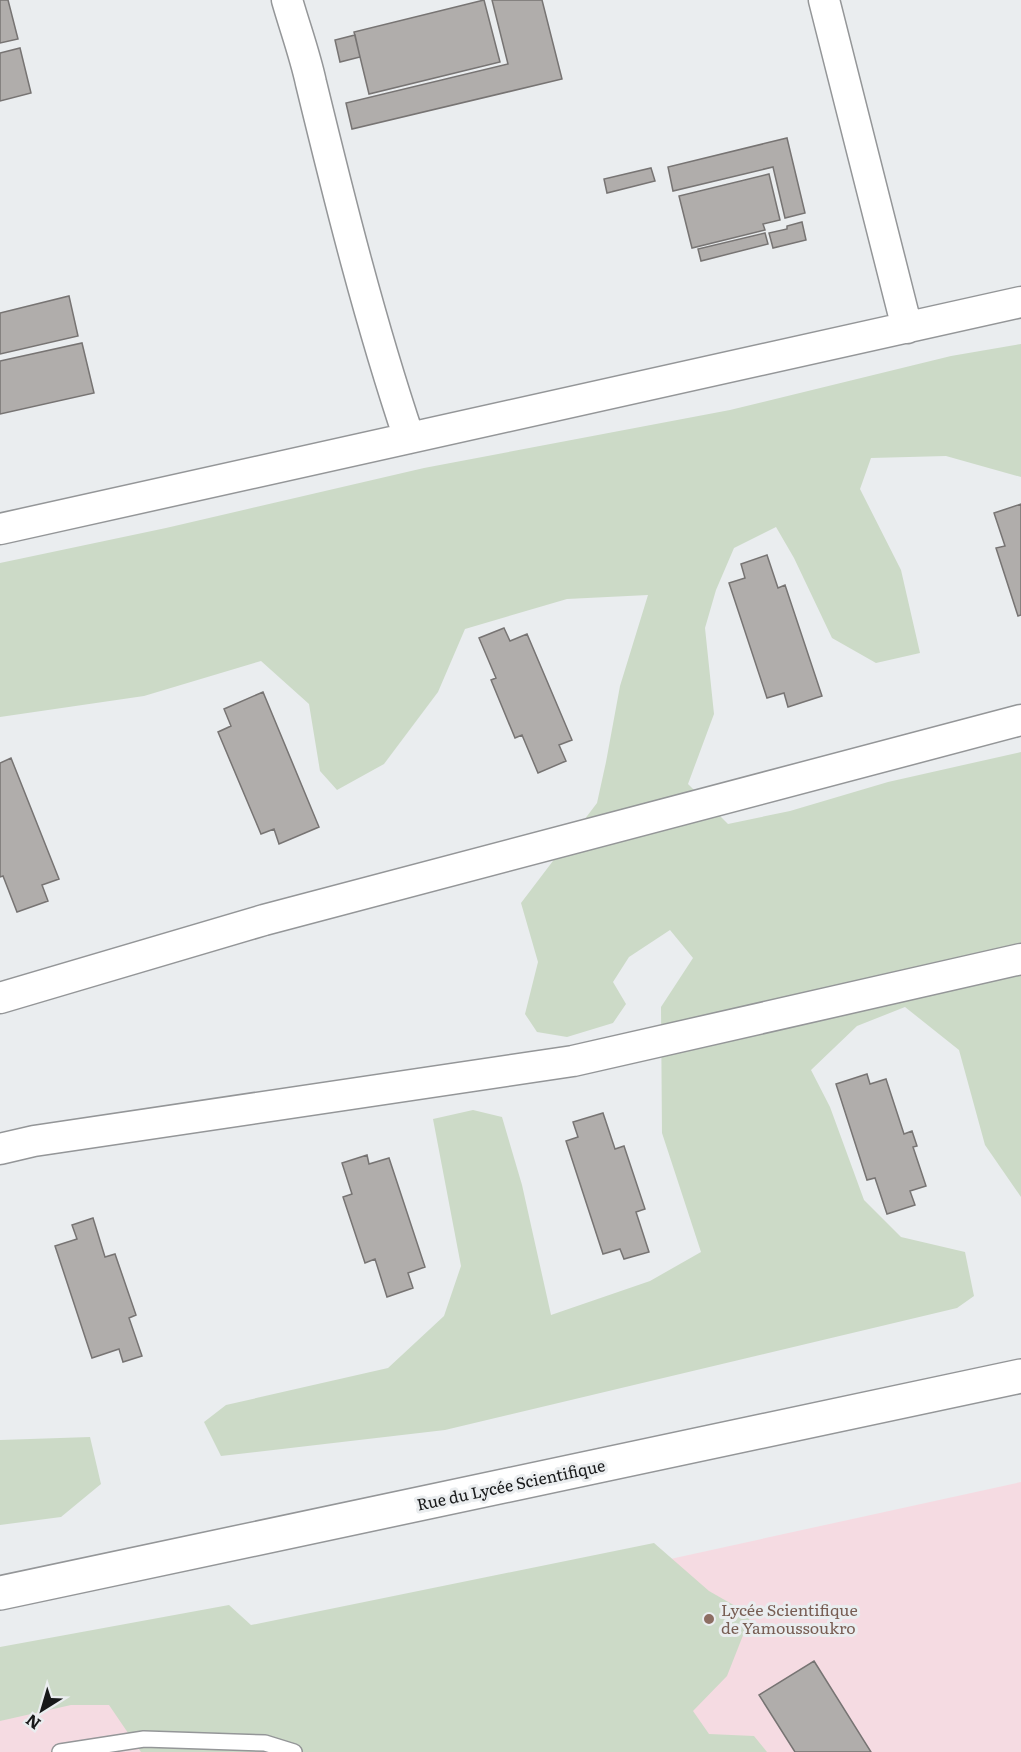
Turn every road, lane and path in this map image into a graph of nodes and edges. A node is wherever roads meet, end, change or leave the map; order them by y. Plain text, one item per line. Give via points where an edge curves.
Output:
1 (287, 0) edge
2 (824, 0) edge
3 (1021, 302) edge
4 (907, 327) junction
5 (409, 438) junction
6 (0, 529) edge
7 (1021, 720) edge
8 (1021, 959) edge
9 (0, 998) edge
10 (0, 1149) edge
11 (1021, 1376) edge
12 (0, 1593) edge
13 (60, 1752) edge
14 (294, 1752) edge

1 - 5 street via 386,369
2 - 4 street
3 - 4 street
4 - 5 street
5 - 6 street
7 - 9 street via 264,920
8 - 10 street via 573,1061
11 - 12 street, Rue du Lycée Scientifique
13 - 14 lane via 144,1739 265,1743

